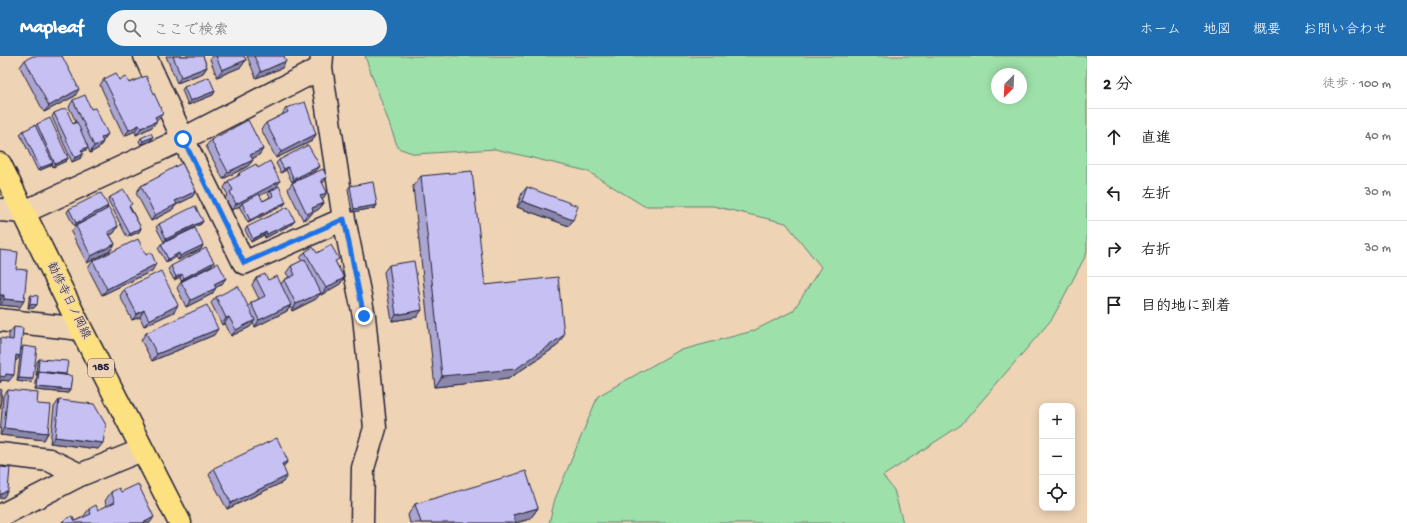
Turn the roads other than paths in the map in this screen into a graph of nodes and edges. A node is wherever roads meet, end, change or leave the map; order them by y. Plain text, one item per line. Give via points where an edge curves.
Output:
1 (145, 56) edge
2 (321, 62) edge
3 (183, 139) junction
4 (0, 164) edge
5 (0, 210) edge
6 (24, 212) junction
7 (344, 219) junction
8 (0, 320) edge
9 (81, 329) junction
10 (142, 450) junction
11 (0, 454) edge
12 (80, 474) junction
13 (0, 516) edge
14 (180, 523) edge
15 (362, 523) edge

1 - 3 street
2 - 3 street
2 - 7 street
3 - 6 street
3 - 7 street via 244,263
4 - 6 main road, 勧修寺日ノ岡線 / 185
5 - 6 street
6 - 9 main road, 勧修寺日ノ岡線 / 185
7 - 15 street via 364,316 375,428 363,468
8 - 9 street
9 - 10 main road, 勧修寺日ノ岡線 / 185
10 - 12 street
10 - 14 main road, 勧修寺日ノ岡線 / 185
11 - 12 street via 49,460
12 - 13 street

